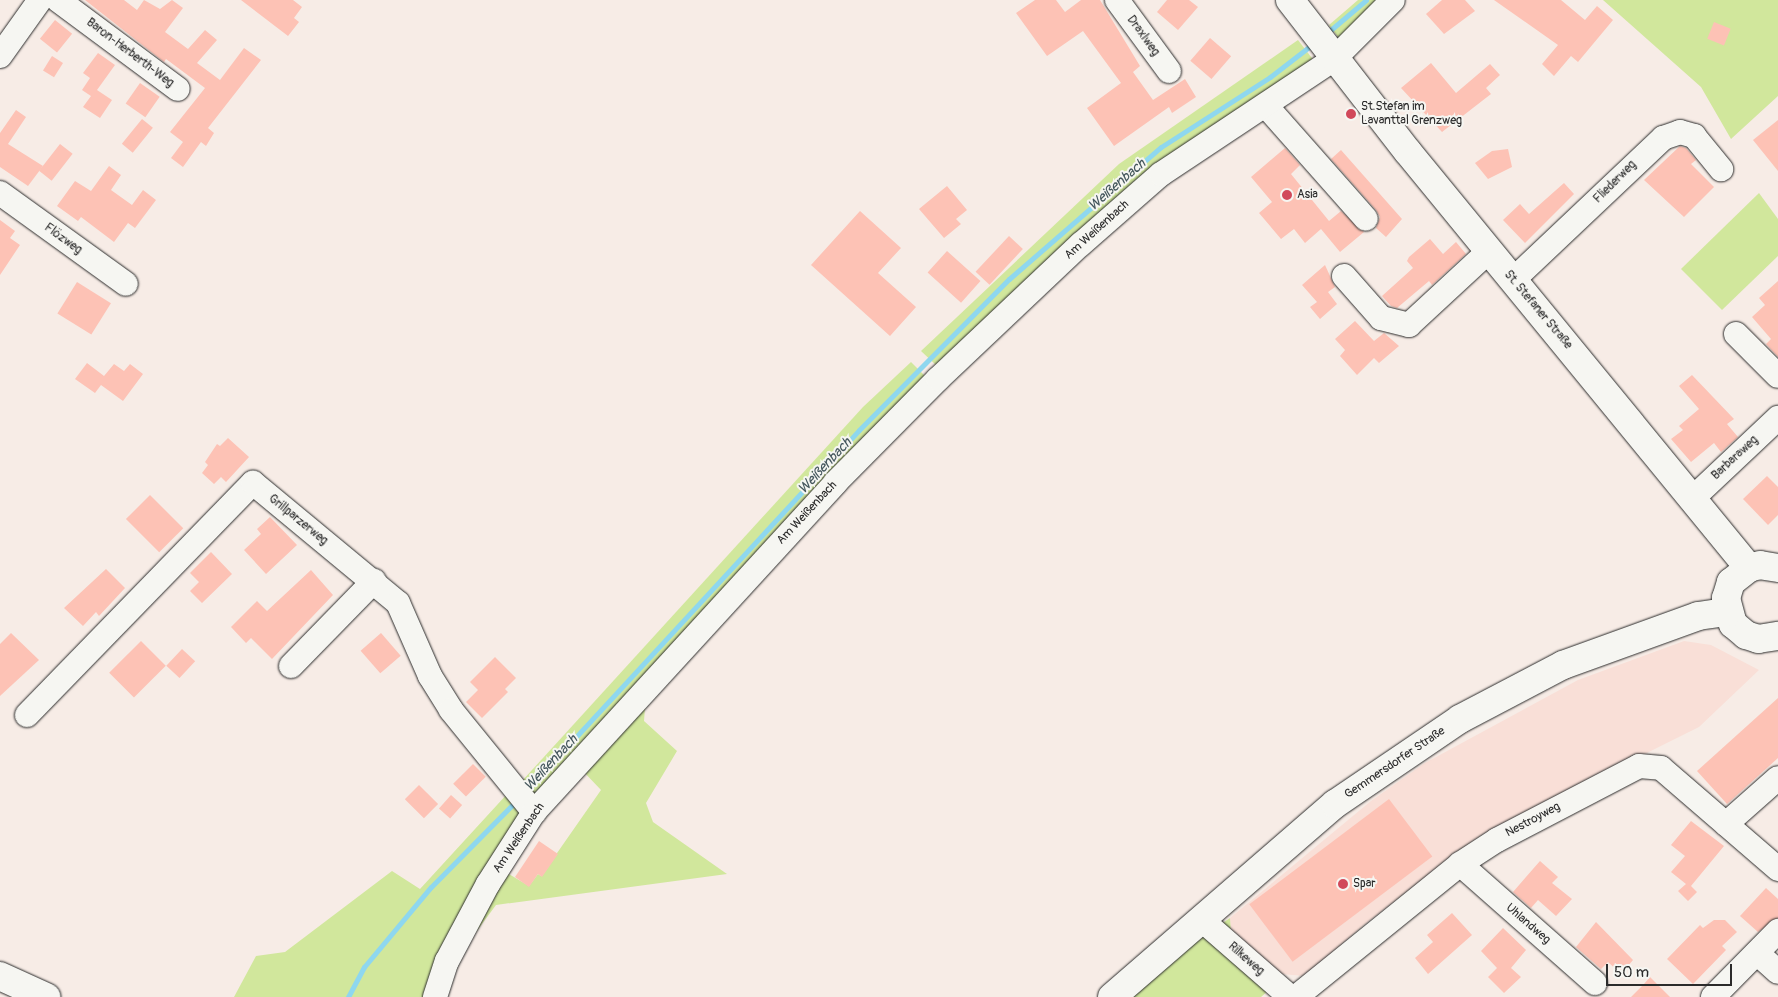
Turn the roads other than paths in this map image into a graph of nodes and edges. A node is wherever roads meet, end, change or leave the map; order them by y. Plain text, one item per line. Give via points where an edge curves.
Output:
1 (40, 0) edge
2 (58, 0) edge
3 (1117, 0) edge
4 (1290, 0) edge
5 (1393, 0) edge
6 (1325, 47) junction
7 (0, 56) edge
8 (1170, 71) dead end
9 (178, 89) dead end
10 (1267, 107) junction
11 (1721, 169) dead end
12 (0, 193) edge
13 (1366, 219) dead end
14 (1489, 251) junction
15 (1344, 276) dead end
16 (1514, 280) junction
17 (126, 284) dead end
18 (1736, 334) dead end
19 (1778, 376) edge
20 (1778, 418) edge
21 (1693, 498) junction
22 (1748, 568) junction
23 (1778, 568) edge
24 (374, 581) junction
25 (1727, 612) junction
26 (1778, 636) edge
27 (291, 666) dead end
28 (28, 715) dead end
29 (1778, 778) edge
30 (533, 810) junction
31 (1726, 824) junction
32 (1460, 864) junction
33 (1778, 869) edge
34 (1203, 921) junction
35 (1778, 931) edge
36 (1756, 953) junction
37 (1778, 972) edge
38 (0, 976) edge
39 (1595, 983) dead end
40 (46, 997) edge
41 (435, 997) edge
42 (1112, 997) edge
43 (1290, 997) edge
44 (1296, 997) edge
45 (1714, 997) edge

1 - 7 street
2 - 9 street, Baron-Herberth-Weg
3 - 8 street, Draxlweg
4 - 6 main road, St. Stefaner Straße
5 - 6 street, Am Weißenbach
6 - 10 street, Am Weißenbach
6 - 14 main road, St. Stefaner Straße
10 - 13 street
10 - 30 street, Am Weißenbach via 1161,174 938,378 835,483
11 - 16 street, Fliederweg via 1694,136 1680,132 1663,138
12 - 17 street, Flözweg
14 - 15 street via 1409,325 1381,318
14 - 16 main road, St. Stefaner Straße
16 - 21 main road, St. Stefaner Straße
18 - 19 street
20 - 21 street, Barbaraweg
21 - 22 main road, St. Stefaner Straße
22 - 23 main road via 1760,565
22 - 25 main road via 1731,582 1726,598
24 - 27 street
24 - 28 street, Grillparzerweg via 253,483
24 - 30 street, Grillparzerweg via 398,603 407,617 430,676 451,710
25 - 26 main road via 1733,624 1746,635 1758,639
25 - 34 main road, Gemmersdorfer Straße via 1698,616 1563,665 1460,720 1335,804
29 - 31 street
30 - 41 street, Am Weißenbach via 447,961
31 - 32 street, Nestroyweg via 1662,768 1638,766 1497,840
31 - 33 street, Nestroyweg
32 - 39 street, Uhlandweg
32 - 44 street, Nestroyweg
34 - 42 main road, Gemmersdorfer Straße
34 - 43 street, Rilkeweg
35 - 36 street
36 - 37 street
36 - 45 street
38 - 40 main road

